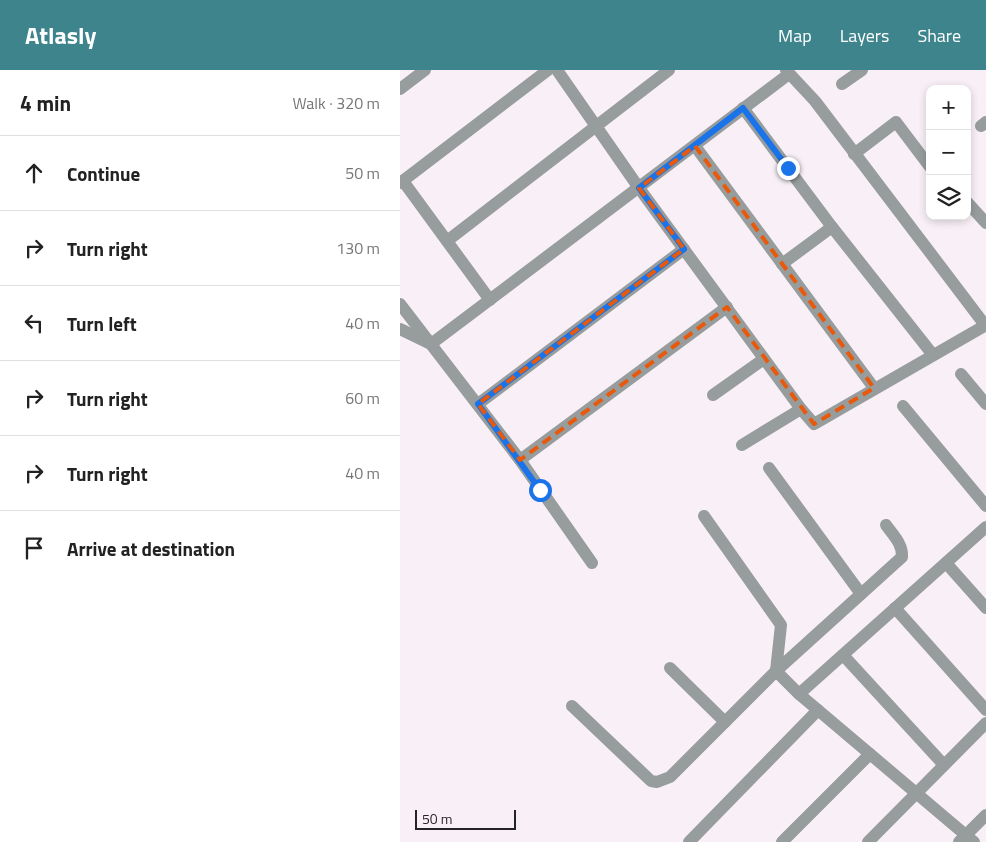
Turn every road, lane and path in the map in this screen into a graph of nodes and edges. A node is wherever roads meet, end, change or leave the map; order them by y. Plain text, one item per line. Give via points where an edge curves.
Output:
1 (425, 70) edge
2 (548, 70) edge
3 (557, 70) edge
4 (669, 70) edge
5 (862, 70) edge
6 (788, 72) edge
7 (842, 84) dead end
8 (400, 89) edge
9 (743, 108) junction
10 (596, 126) junction
11 (695, 146) junction
12 (854, 154) junction
13 (926, 162) edge
14 (401, 182) edge
15 (639, 188) junction
16 (971, 206) edge
17 (986, 223) edge
18 (832, 227) junction
19 (446, 241) junction
20 (684, 249) junction
21 (782, 264) junction
22 (490, 300) junction
23 (400, 304) edge
24 (726, 307) junction
25 (985, 325) edge
26 (400, 329) edge
27 (431, 344) junction
28 (933, 355) junction
29 (764, 359) junction
30 (961, 374) dead end
31 (874, 388) junction
32 (713, 395) dead end
33 (478, 404) junction
34 (986, 404) edge
35 (902, 406) dead end
36 (801, 409) junction
37 (742, 446) dead end
38 (520, 460) junction
39 (769, 468) dead end
40 (986, 506) edge
41 (704, 516) dead end
42 (886, 525) dead end
43 (986, 528) edge
44 (592, 563) dead end
45 (946, 563) junction
46 (860, 594) junction
47 (895, 608) junction
48 (986, 608) edge
49 (843, 655) junction
50 (670, 668) dead end
51 (776, 671) junction
52 (799, 694) junction
53 (572, 706) dead end
54 (818, 710) junction
55 (986, 710) edge
56 (725, 722) junction
57 (986, 723) edge
58 (870, 754) junction
59 (944, 765) junction
60 (916, 792) junction
61 (986, 816) edge
62 (967, 840) edge
63 (689, 842) edge
64 (782, 842) edge
65 (868, 842) edge

1 - 8 street
2 - 14 street
3 - 10 street
4 - 10 street
5 - 7 street
6 - 9 street
6 - 12 street via 815,101
9 - 11 street
9 - 18 street
10 - 15 street
10 - 19 street
11 - 15 street
11 - 21 street
12 - 13 street via 896,122
12 - 25 street
14 - 19 street
15 - 20 street
15 - 22 street
16 - 17 street
18 - 21 street
18 - 28 street
19 - 22 street
20 - 24 street
20 - 33 street
21 - 31 street
22 - 27 street
23 - 27 street
24 - 29 street
24 - 38 street
25 - 28 street
26 - 27 street
27 - 33 street
28 - 31 street
29 - 32 street
29 - 36 street
30 - 34 street
31 - 36 street via 814,424
33 - 38 street
35 - 40 street
36 - 37 street
38 - 44 street
39 - 46 street
41 - 51 street via 781,625
42 - 46 street via 900,543 902,557
43 - 45 street
45 - 47 street
45 - 48 street
46 - 51 street
47 - 49 street
47 - 55 street
49 - 52 street
49 - 59 street
50 - 56 street
51 - 52 street
51 - 56 street
52 - 54 street
53 - 56 street via 651,781 657,782 670,777
54 - 58 street
54 - 63 street
57 - 59 street
58 - 60 street
58 - 64 street
59 - 60 street
60 - 62 street
60 - 65 street
61 - 62 street

